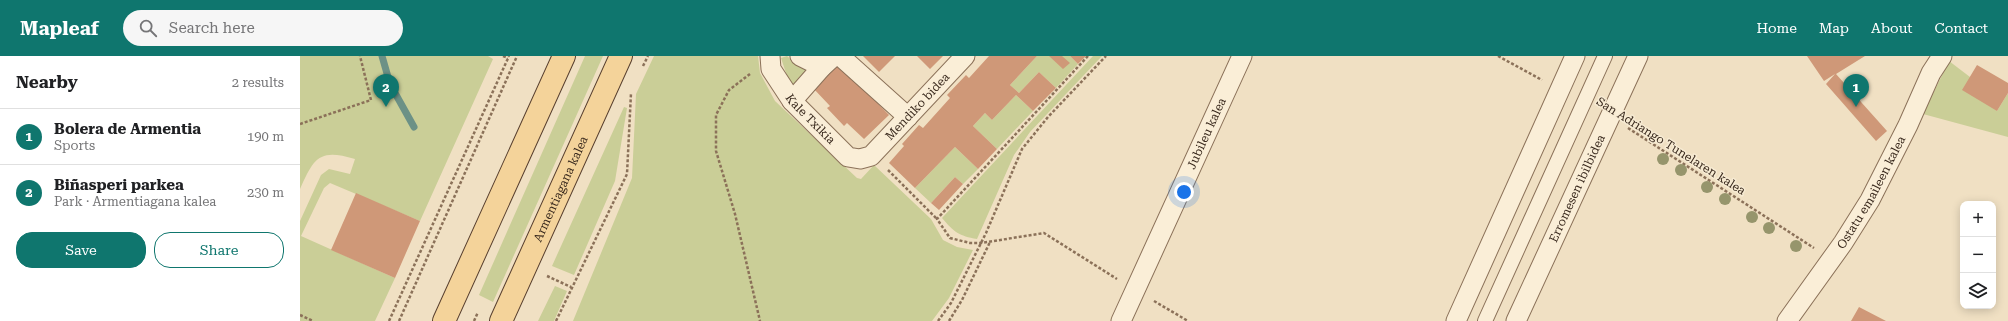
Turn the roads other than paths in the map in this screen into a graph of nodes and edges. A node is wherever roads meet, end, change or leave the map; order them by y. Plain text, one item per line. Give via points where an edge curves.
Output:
1 (564, 56) edge
2 (621, 56) edge
3 (800, 56) edge
4 (840, 56) edge
5 (965, 56) edge
6 (1242, 56) edge
7 (1576, 56) edge
8 (1604, 56) edge
9 (1638, 56) edge
10 (1942, 56) edge
11 (828, 61) edge
12 (771, 62) edge
13 (792, 101) junction
14 (908, 117) junction
15 (871, 156) joint
16 (444, 321) edge
17 (501, 321) edge
18 (1121, 321) edge
19 (1456, 321) edge
20 (1485, 321) edge
21 (1516, 321) edge
22 (1787, 321) edge

1 - 16 main road
2 - 17 main road, Armentiagana kalea
3 - 11 street
4 - 14 street
5 - 14 street, Mendiko bidea
6 - 18 street, Jubileu kalea
7 - 19 street
8 - 20 street
9 - 21 street, Erromesen ibilbidea
10 - 22 street, Ostatu emaileen kalea via 1931,73 1870,200 1844,243
11 - 13 street
12 - 13 street, Kale Txikia
13 - 15 street, Kale Txikia via 848,157 860,159
14 - 15 street, Mendiko bidea

